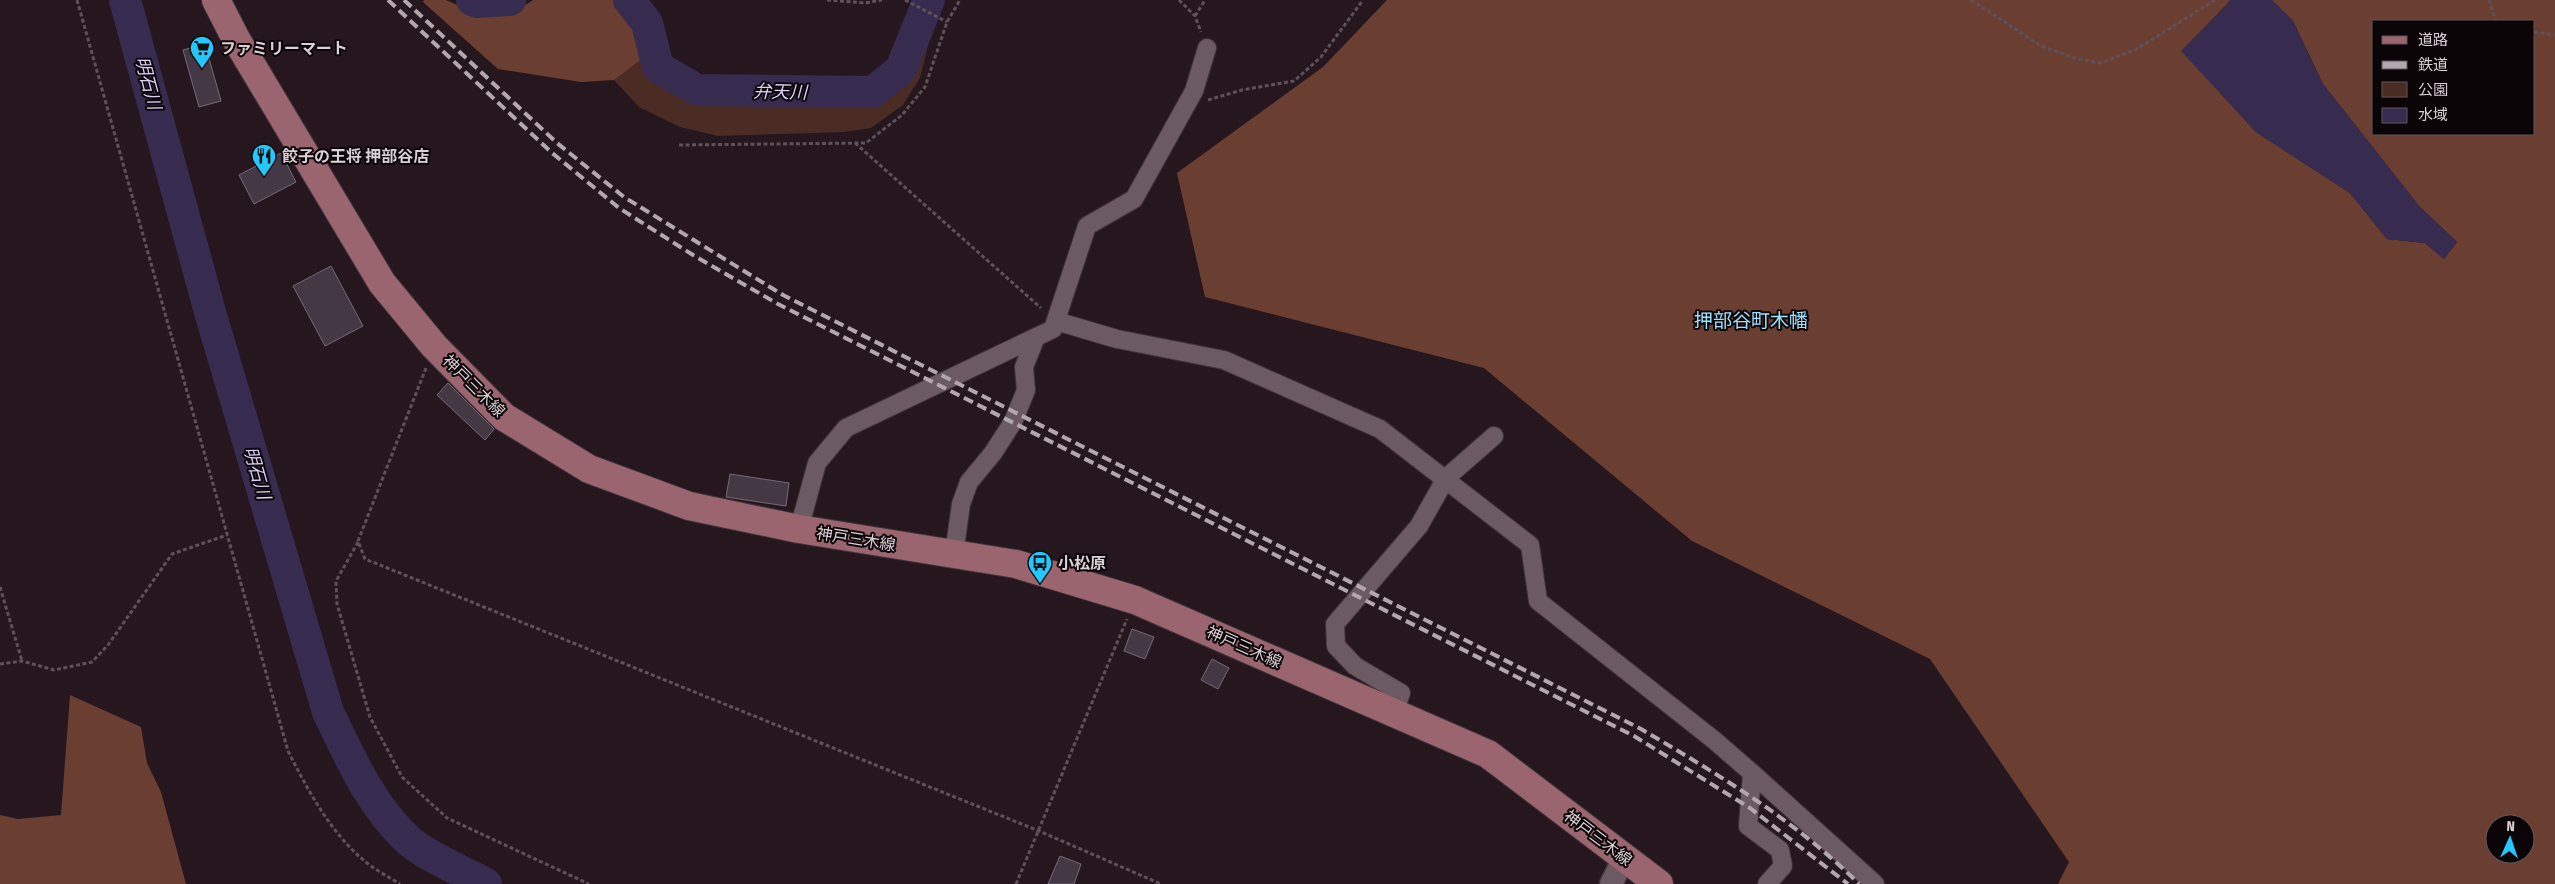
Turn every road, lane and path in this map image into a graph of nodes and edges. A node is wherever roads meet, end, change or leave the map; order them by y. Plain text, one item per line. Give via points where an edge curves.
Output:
1 (77, 0) edge
2 (216, 0) edge
3 (827, 0) edge
4 (882, 0) edge
5 (904, 0) edge
6 (960, 0) edge
7 (1179, 0) edge
8 (1205, 0) edge
9 (1363, 0) edge
10 (1971, 0) edge
11 (2215, 0) edge
12 (2489, 0) edge
13 (1195, 16) junction
14 (2496, 20) edge
15 (947, 22) junction
16 (2535, 32) edge
17 (2555, 34) edge
18 (1207, 48) joint
19 (1187, 103) junction
20 (855, 143) junction
21 (678, 144) dead end
22 (1056, 321) junction
23 (1036, 337) junction
24 (434, 346) junction
25 (1494, 436) dead end
26 (1446, 478) junction
27 (799, 529) junction
28 (227, 535) junction
29 (358, 541) junction
30 (954, 554) junction
31 (0, 587) edge
32 (1135, 600) junction
33 (22, 660) junction
34 (0, 664) edge
35 (1394, 713) junction
36 (1752, 773) junction
37 (1039, 831) junction
38 (1624, 858) junction
39 (400, 884) edge
40 (589, 884) edge
41 (1016, 884) edge
42 (1160, 884) edge
43 (1610, 884) edge
44 (1659, 884) edge
45 (1767, 884) edge
46 (1875, 884) edge

1 - 28 path
2 - 24 main road, 神戸三木線 via 236,39 382,282
3 - 4 path via 865,3
5 - 15 path
6 - 15 path
7 - 13 path
8 - 13 path
9 - 19 path via 1321,56 1294,81
10 - 11 path via 2041,46 2101,63 2137,49
12 - 14 path
13 - 18 path
15 - 20 path via 925,87 902,116 866,143
16 - 17 path
18 - 19 street
19 - 22 street via 1134,199 1087,226
20 - 21 path
20 - 22 path
22 - 23 street via 1053,329
22 - 26 street via 1116,339 1224,360 1380,429
23 - 27 street via 846,428 818,463
23 - 30 street via 1024,367 1026,390 1012,422 993,453 969,482 961,504
24 - 27 main road, 神戸三木線 via 504,417 589,469 689,506
24 - 29 path
25 - 26 street
26 - 35 street via 1419,526 1335,624 1336,646 1355,666 1400,693
26 - 36 street via 1530,545 1538,600
27 - 30 main road, 神戸三木線
28 - 33 path via 172,554 108,645 92,662 54,670
28 - 39 path via 288,751 311,795 336,831 367,864
29 - 37 path via 365,559
29 - 40 path via 336,581 337,604 370,717 402,777 448,818
30 - 32 main road, 神戸三木線 via 1016,564
31 - 33 path
32 - 35 main road, 神戸三木線
32 - 37 path
33 - 34 path
35 - 38 main road, 神戸三木線 via 1488,754
36 - 45 street via 1748,826 1780,850 1782,858 1782,866
36 - 46 street
37 - 41 path
37 - 42 path
38 - 43 street
38 - 44 main road, 神戸三木線

